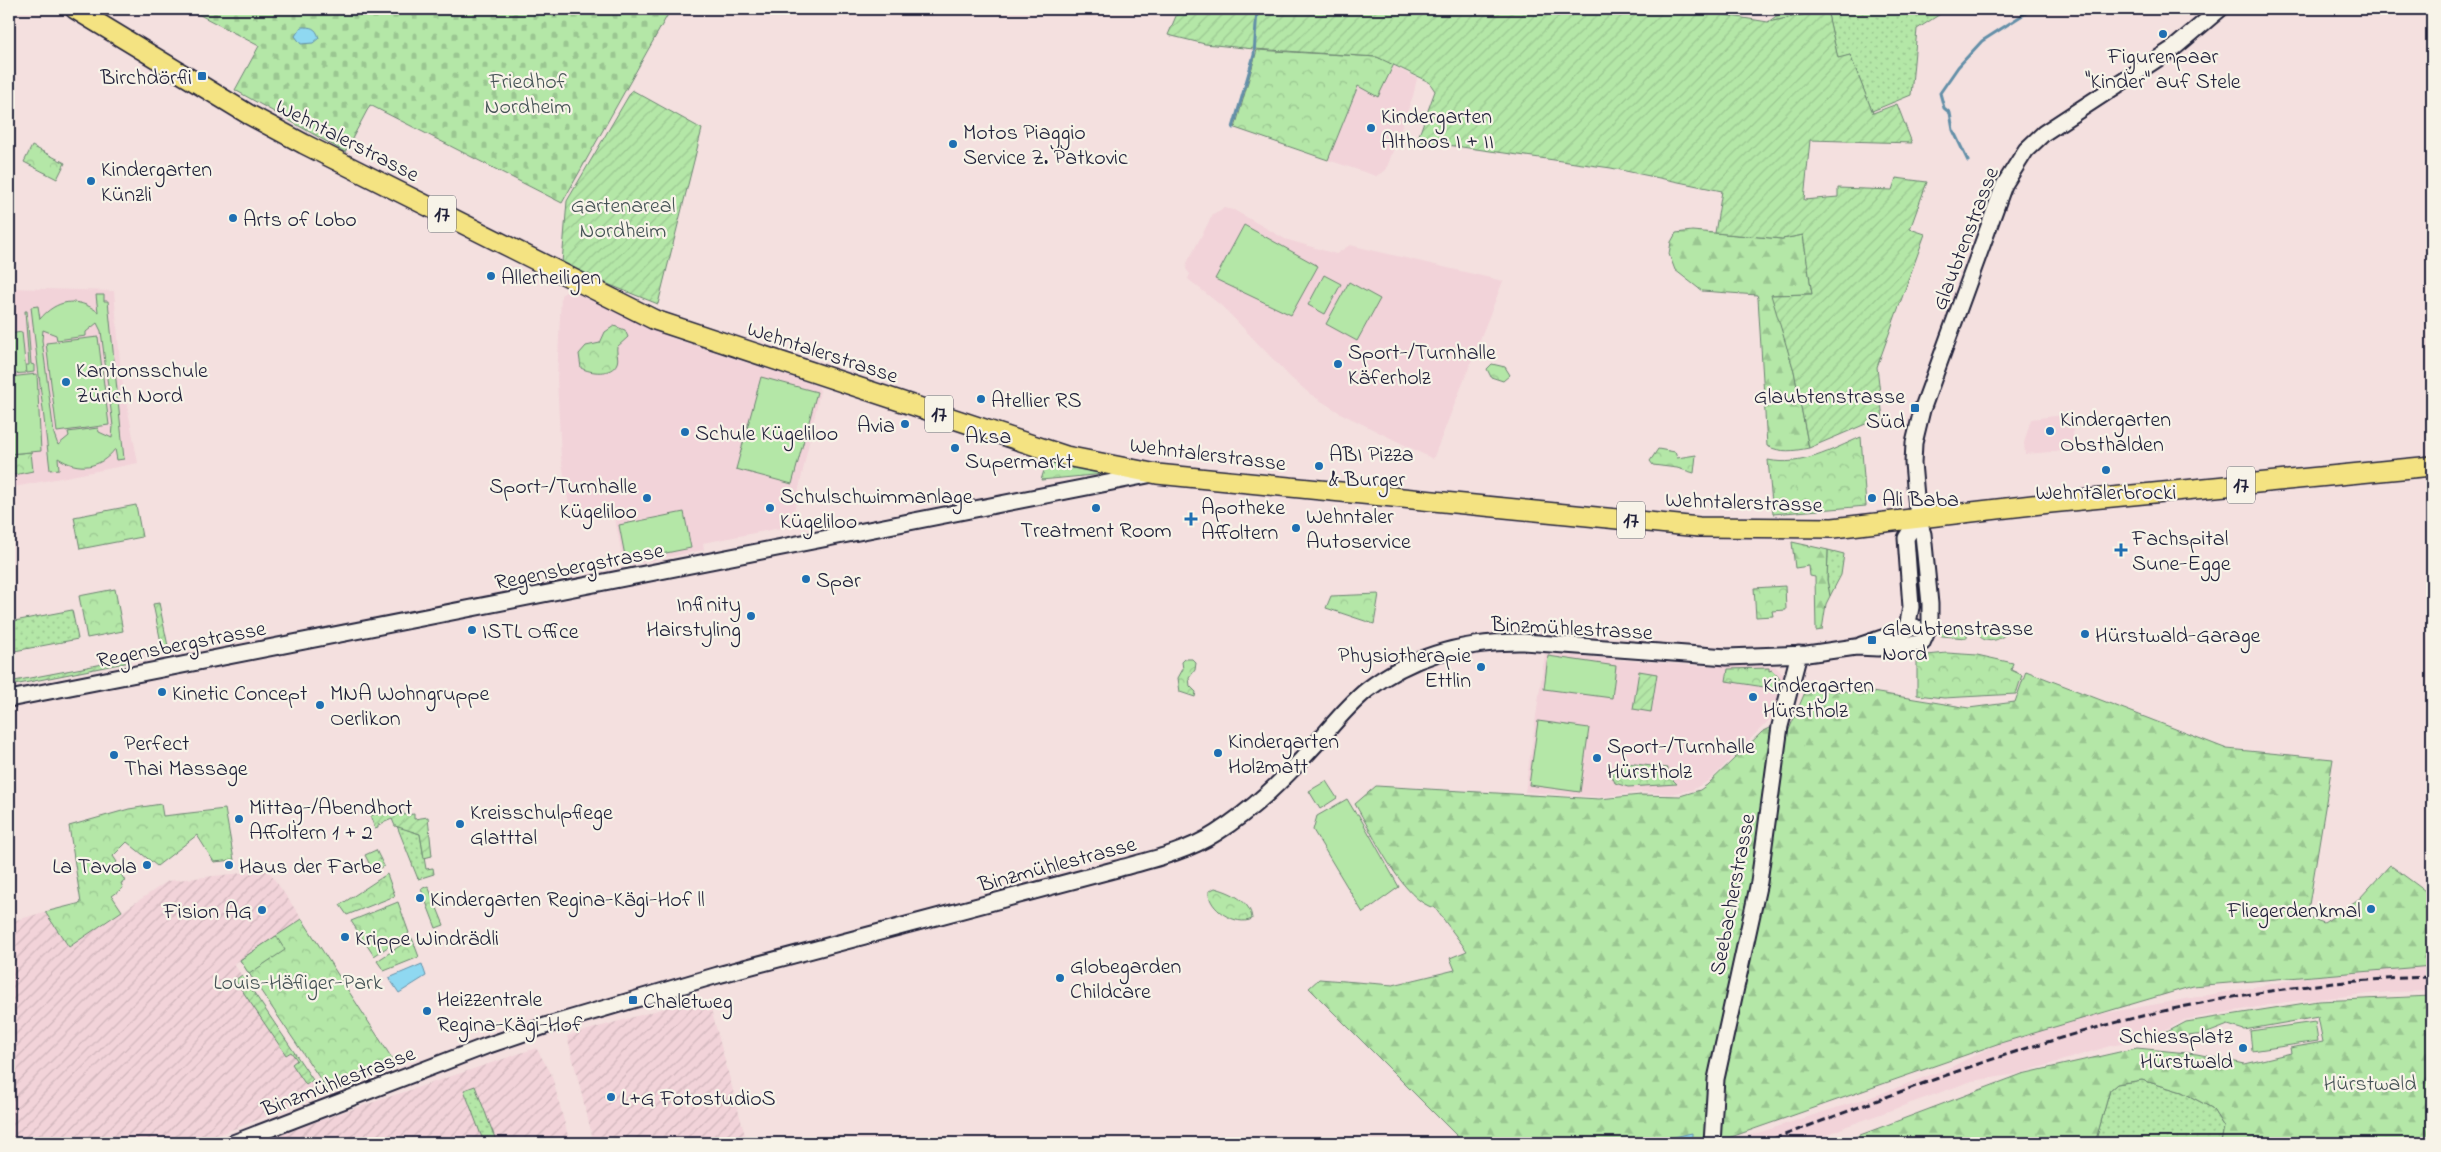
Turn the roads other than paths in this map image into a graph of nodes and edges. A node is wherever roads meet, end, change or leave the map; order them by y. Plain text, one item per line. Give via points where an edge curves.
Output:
1 (75, 9) edge
2 (2220, 9) edge
3 (2432, 466) edge
4 (1157, 474) junction
5 (1918, 519) junction
6 (1930, 625) junction
7 (1907, 628) junction
8 (1922, 643) junction
9 (1856, 647) junction
10 (1799, 654) junction
11 (9, 698) edge
12 (233, 1143) edge
13 (1712, 1143) edge

1 - 4 main road, Wehntalerstrasse / 17 via 243,111 304,144 655,320 1066,456
2 - 5 street, Glaubtenstrasse via 2160,58 2044,133 2018,160 2004,184 1922,410 1914,443
3 - 5 main road, Wehntalerstrasse / 17
4 - 5 main road, Wehntalerstrasse / 17 via 1698,526 1833,528
4 - 11 street, Regensbergstrasse
5 - 6 street via 1923,534
5 - 7 street via 1906,538 1911,607
6 - 7 street, Binzmühlestrasse
6 - 8 street
7 - 8 street
7 - 9 street, Binzmühlestrasse
8 - 9 street, Binzmühlestrasse
9 - 10 street, Binzmühlestrasse
10 - 12 street, Binzmühlestrasse via 1727,657 1495,642 1440,652 1414,662 1367,690 1264,797 1216,833 1180,850 548,1024
10 - 13 street, Seebacherstrasse via 1780,726 1759,882 1716,1079

